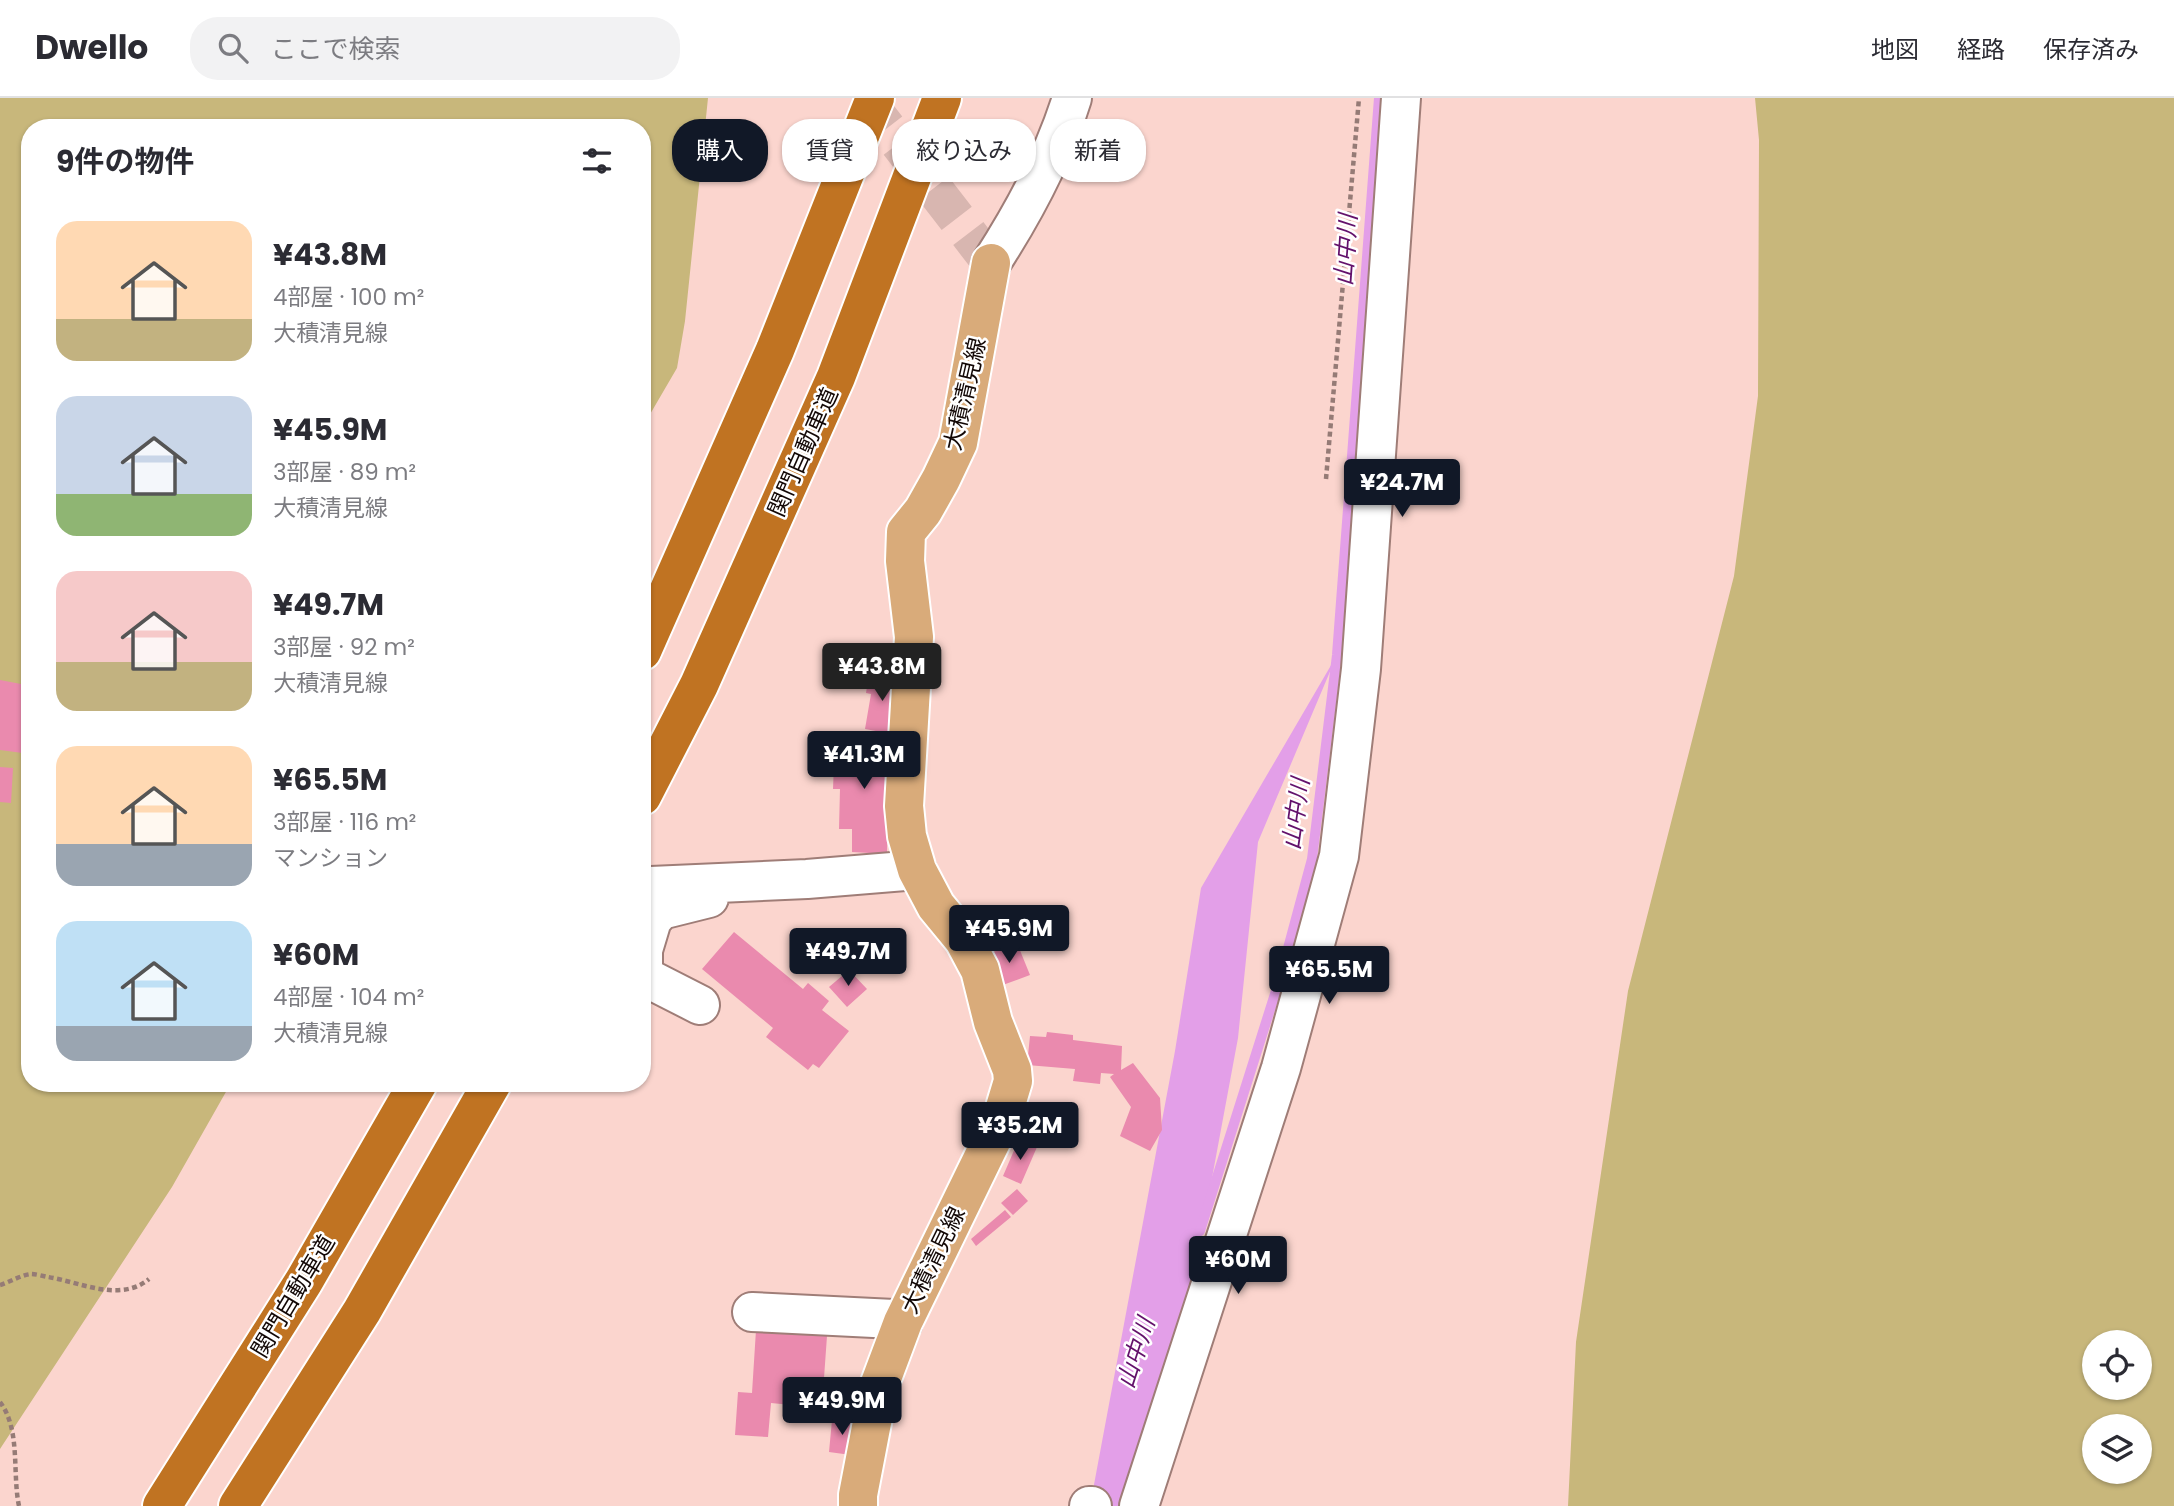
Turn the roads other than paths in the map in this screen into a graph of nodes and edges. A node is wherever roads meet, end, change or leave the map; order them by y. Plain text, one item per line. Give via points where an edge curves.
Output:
1 (875, 98) edge
2 (942, 98) edge
3 (1072, 98) edge
4 (1401, 98) edge
5 (991, 263) joint
6 (651, 631) edge
7 (651, 778) edge
8 (917, 870) junction
9 (719, 882) junction
10 (651, 886) dead end
11 (651, 923) edge
12 (651, 980) edge
13 (700, 1005) dead end
14 (413, 1092) edge
15 (487, 1092) edge
16 (752, 1312) dead end
17 (903, 1322) junction
18 (162, 1506) edge
19 (238, 1506) edge
20 (858, 1506) edge
21 (1139, 1506) edge

1 - 6 highway via 775,350
2 - 7 highway, 関門自動車道 via 836,377 699,685
3 - 5 street via 1063,128 1018,221
4 - 21 street via 1361,669 1339,856 1281,1068
5 - 8 main road, 大積清見線 via 958,443 923,511 906,532 914,637 904,806
8 - 9 street
8 - 17 main road, 大積清見線 via 980,970 1013,1081 1001,1121
9 - 10 street
9 - 11 street via 710,898 661,910
12 - 13 street
14 - 18 highway, 関門自動車道 via 304,1281
15 - 19 highway via 362,1311
16 - 17 street
17 - 20 main road, 大積清見線 via 879,1387

